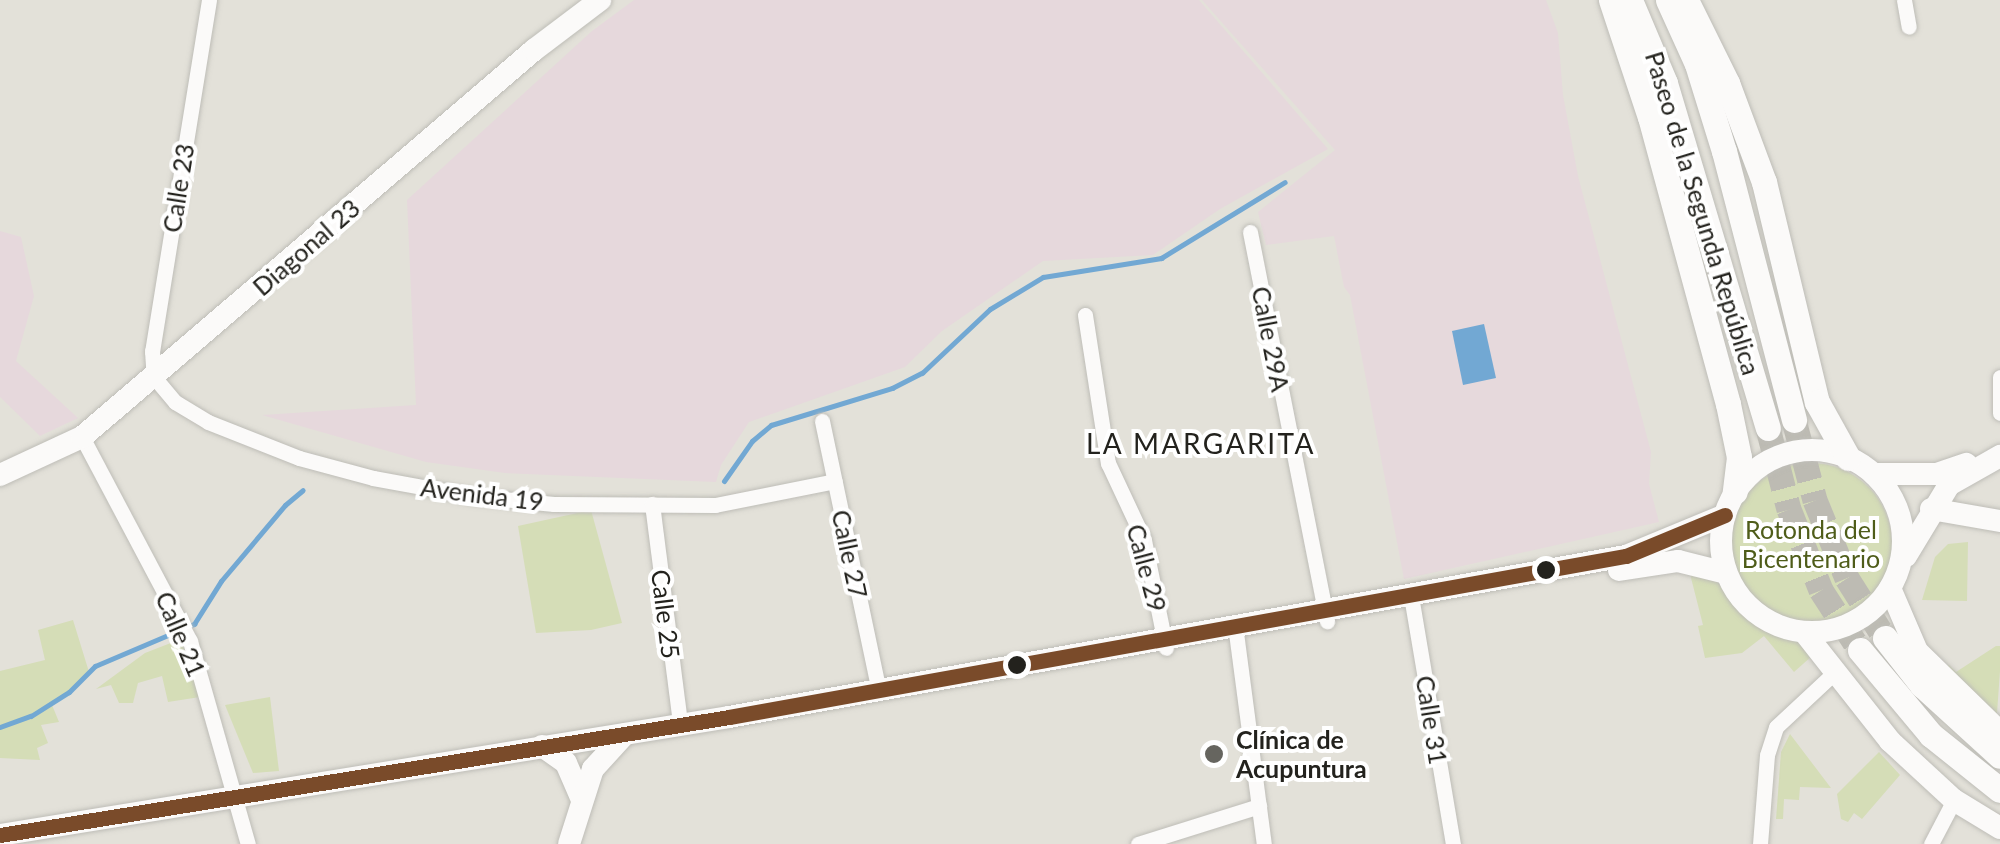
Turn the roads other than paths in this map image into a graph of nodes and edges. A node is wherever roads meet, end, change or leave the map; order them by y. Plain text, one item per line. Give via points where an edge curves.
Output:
1 (209, 0) edge
2 (600, 0) edge
3 (1597, 0) edge
4 (1612, 0) edge
5 (1630, 0) edge
6 (1668, 0) edge
7 (1686, 0) edge
8 (1904, 0) edge
9 (1910, 28) dead end
10 (1650, 117) junction
11 (1250, 232) dead end
12 (1085, 315) dead end
13 (154, 377) junction
14 (2000, 377) edge
15 (2000, 413) edge
16 (1794, 420) tunnel mouth
17 (822, 421) dead end
18 (1768, 428) tunnel mouth
19 (82, 437) junction
20 (2000, 446) edge
21 (2000, 456) edge
22 (1848, 458) junction
23 (1874, 474) junction
24 (0, 475) edge
25 (835, 480) junction
26 (1730, 503) junction
27 (652, 504) junction
28 (1931, 509) junction
29 (2000, 521) edge
30 (1902, 564) junction
31 (1726, 574) junction
32 (1890, 588) junction
33 (1412, 601) junction
34 (1326, 616) junction
35 (1236, 631) junction
36 (1804, 632) junction
37 (1885, 638) tunnel mouth
38 (1165, 642) junction
39 (1860, 650) tunnel mouth
40 (1834, 673) junction
41 (878, 687) junction
42 (729, 717) junction
43 (680, 724) junction
44 (628, 732) junction
45 (2000, 732) edge
46 (542, 746) junction
47 (2000, 756) edge
48 (2000, 790) edge
49 (236, 796) junction
50 (582, 800) junction
51 (1954, 800) junction
52 (1259, 806) junction
53 (2000, 828) edge
54 (0, 834) edge
55 (248, 844) edge
56 (569, 844) edge
57 (1138, 844) edge
58 (1264, 844) edge
59 (1453, 844) edge
60 (1760, 844) edge
61 (1930, 844) edge

1 - 13 street, Calle 23 via 156,324
2 - 13 main road, Diagonal 23
3 - 10 highway
4 - 10 highway
5 - 18 highway, Paseo de la Segunda República via 1665,83
6 - 16 highway, Paseo de la Segunda República via 1724,151
7 - 22 highway via 1764,182 1817,402
8 - 9 street
10 - 26 highway via 1740,457
11 - 34 street, Calle 29A
12 - 38 street, Calle 29 via 1108,463 1144,540
13 - 19 main road, Diagonal 23
13 - 27 street, Avenida 19 via 175,402 208,422 298,458 373,478 505,499
14 - 15 street
17 - 25 street, Calle 27
19 - 24 main road, Diagonal 23
19 - 49 street, Calle 21 via 190,641
20 - 23 main road via 1936,474
21 - 28 main road via 1950,486
22 - 23 main road
22 - 26 main road via 1817,450 1785,454 1757,469
23 - 30 main road via 1900,516
25 - 27 street, Avenida 19 via 739,503
25 - 41 street, Calle 27
26 - 31 main road via 1721,544
26 - 33 main road via 1626,556
27 - 43 street, Calle 25
28 - 29 main road
28 - 30 main road
30 - 32 main road
31 - 33 main road via 1664,562
31 - 36 main road via 1756,614
32 - 36 main road via 1858,621
32 - 45 main road via 1918,650
33 - 34 main road
33 - 59 street, Calle 31
34 - 35 main road
35 - 38 main road
35 - 52 street
36 - 40 main road
37 - 47 highway via 1922,684
38 - 41 main road
38 - 42 main road via 955,684 744,720
39 - 48 highway via 1931,734
40 - 51 main road via 1890,741
40 - 60 street via 1776,727 1767,755
41 - 42 main road
42 - 43 main road
43 - 44 main road
44 - 46 main road
44 - 50 main road via 600,758
46 - 49 main road
46 - 50 main road via 566,763
49 - 54 main road
49 - 55 street, Calle 21
50 - 56 main road
51 - 53 main road
51 - 61 street
52 - 57 street
52 - 58 street

